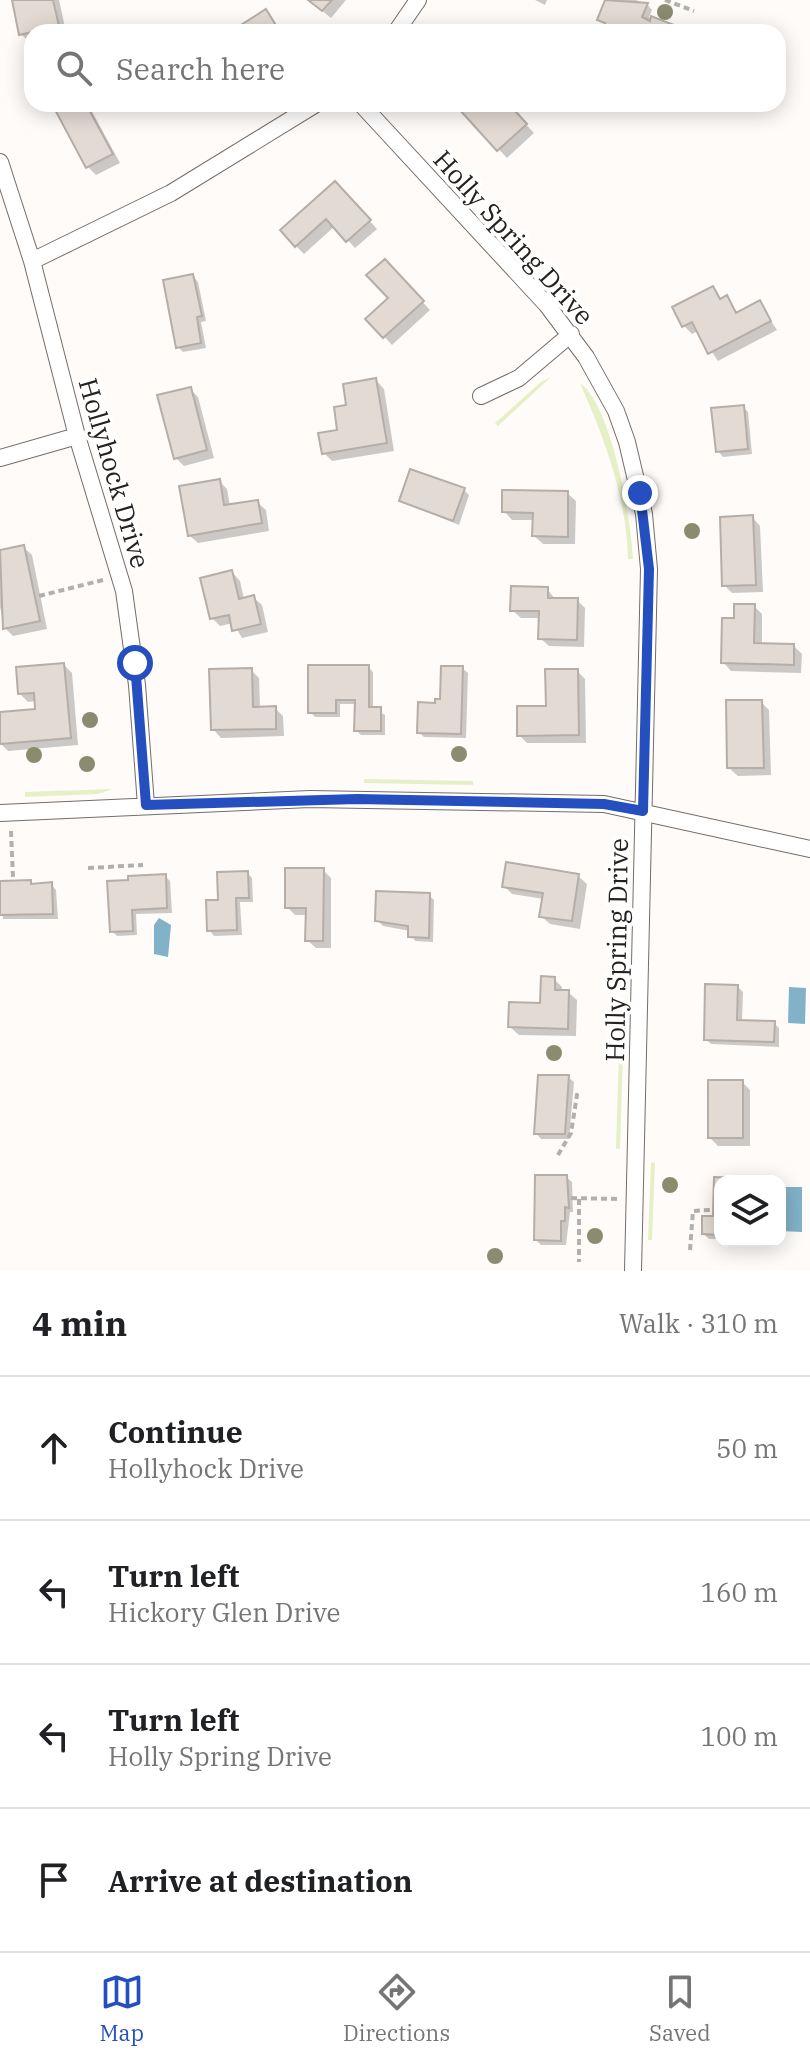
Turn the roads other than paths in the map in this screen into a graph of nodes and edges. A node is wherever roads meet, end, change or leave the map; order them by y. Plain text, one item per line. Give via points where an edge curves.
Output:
1 (418, 0) edge
2 (402, 24) edge
3 (303, 112) edge
4 (368, 112) edge
5 (0, 162) edge
6 (32, 261) junction
7 (571, 334) junction
8 (481, 396) dead end
9 (77, 436) junction
10 (0, 458) edge
11 (146, 805) junction
12 (643, 811) junction
13 (0, 813) edge
14 (810, 849) edge
15 (633, 1271) edge

1 - 2 street
3 - 6 street via 171,193
4 - 7 street, Holly Spring Drive
5 - 6 street, Hollyhock Drive
6 - 9 street, Hollyhock Drive
7 - 8 street via 519,378
7 - 12 street, Holly Spring Drive via 616,411 647,531
9 - 10 street
9 - 11 street, Hollyhock Drive via 124,591
11 - 12 street via 357,799 604,804
11 - 13 street
12 - 14 street
12 - 15 street, Holly Spring Drive

